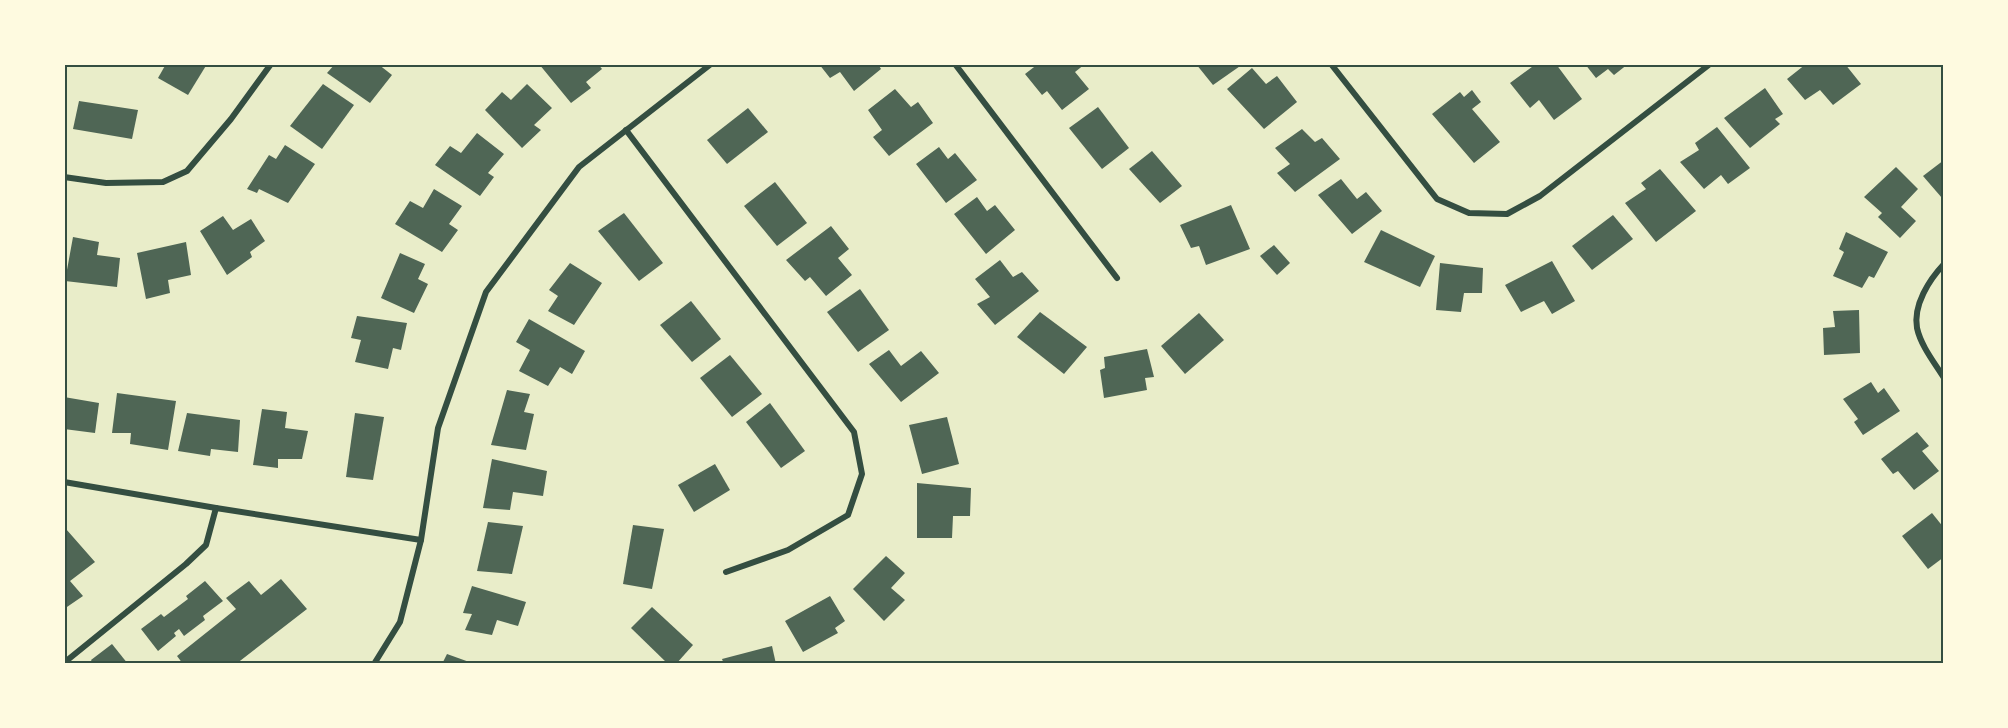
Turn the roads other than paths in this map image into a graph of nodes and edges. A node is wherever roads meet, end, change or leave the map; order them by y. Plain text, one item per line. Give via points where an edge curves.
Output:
1 (271, 64) edge
2 (711, 64) edge
3 (955, 64) edge
4 (1331, 64) edge
5 (1710, 64) edge
6 (626, 130) junction
7 (64, 177) edge
8 (1944, 264) edge
9 (1117, 278) dead end
10 (1944, 378) edge
11 (64, 482) edge
12 (216, 508) junction
13 (421, 540) junction
14 (726, 572) dead end
15 (65, 662) edge
16 (374, 663) edge

1 - 7 street via 187,171 163,182 106,183
2 - 6 street
3 - 9 street
4 - 5 street via 1437,199 1469,213 1507,214 1540,196
6 - 13 street via 579,167 486,292 438,428
6 - 14 street via 854,432 862,474 848,514 788,550
8 - 10 street via 1931,277 1919,304 1917,326 1923,345
11 - 12 street
12 - 13 street
12 - 15 street via 206,545
13 - 16 street via 400,622

